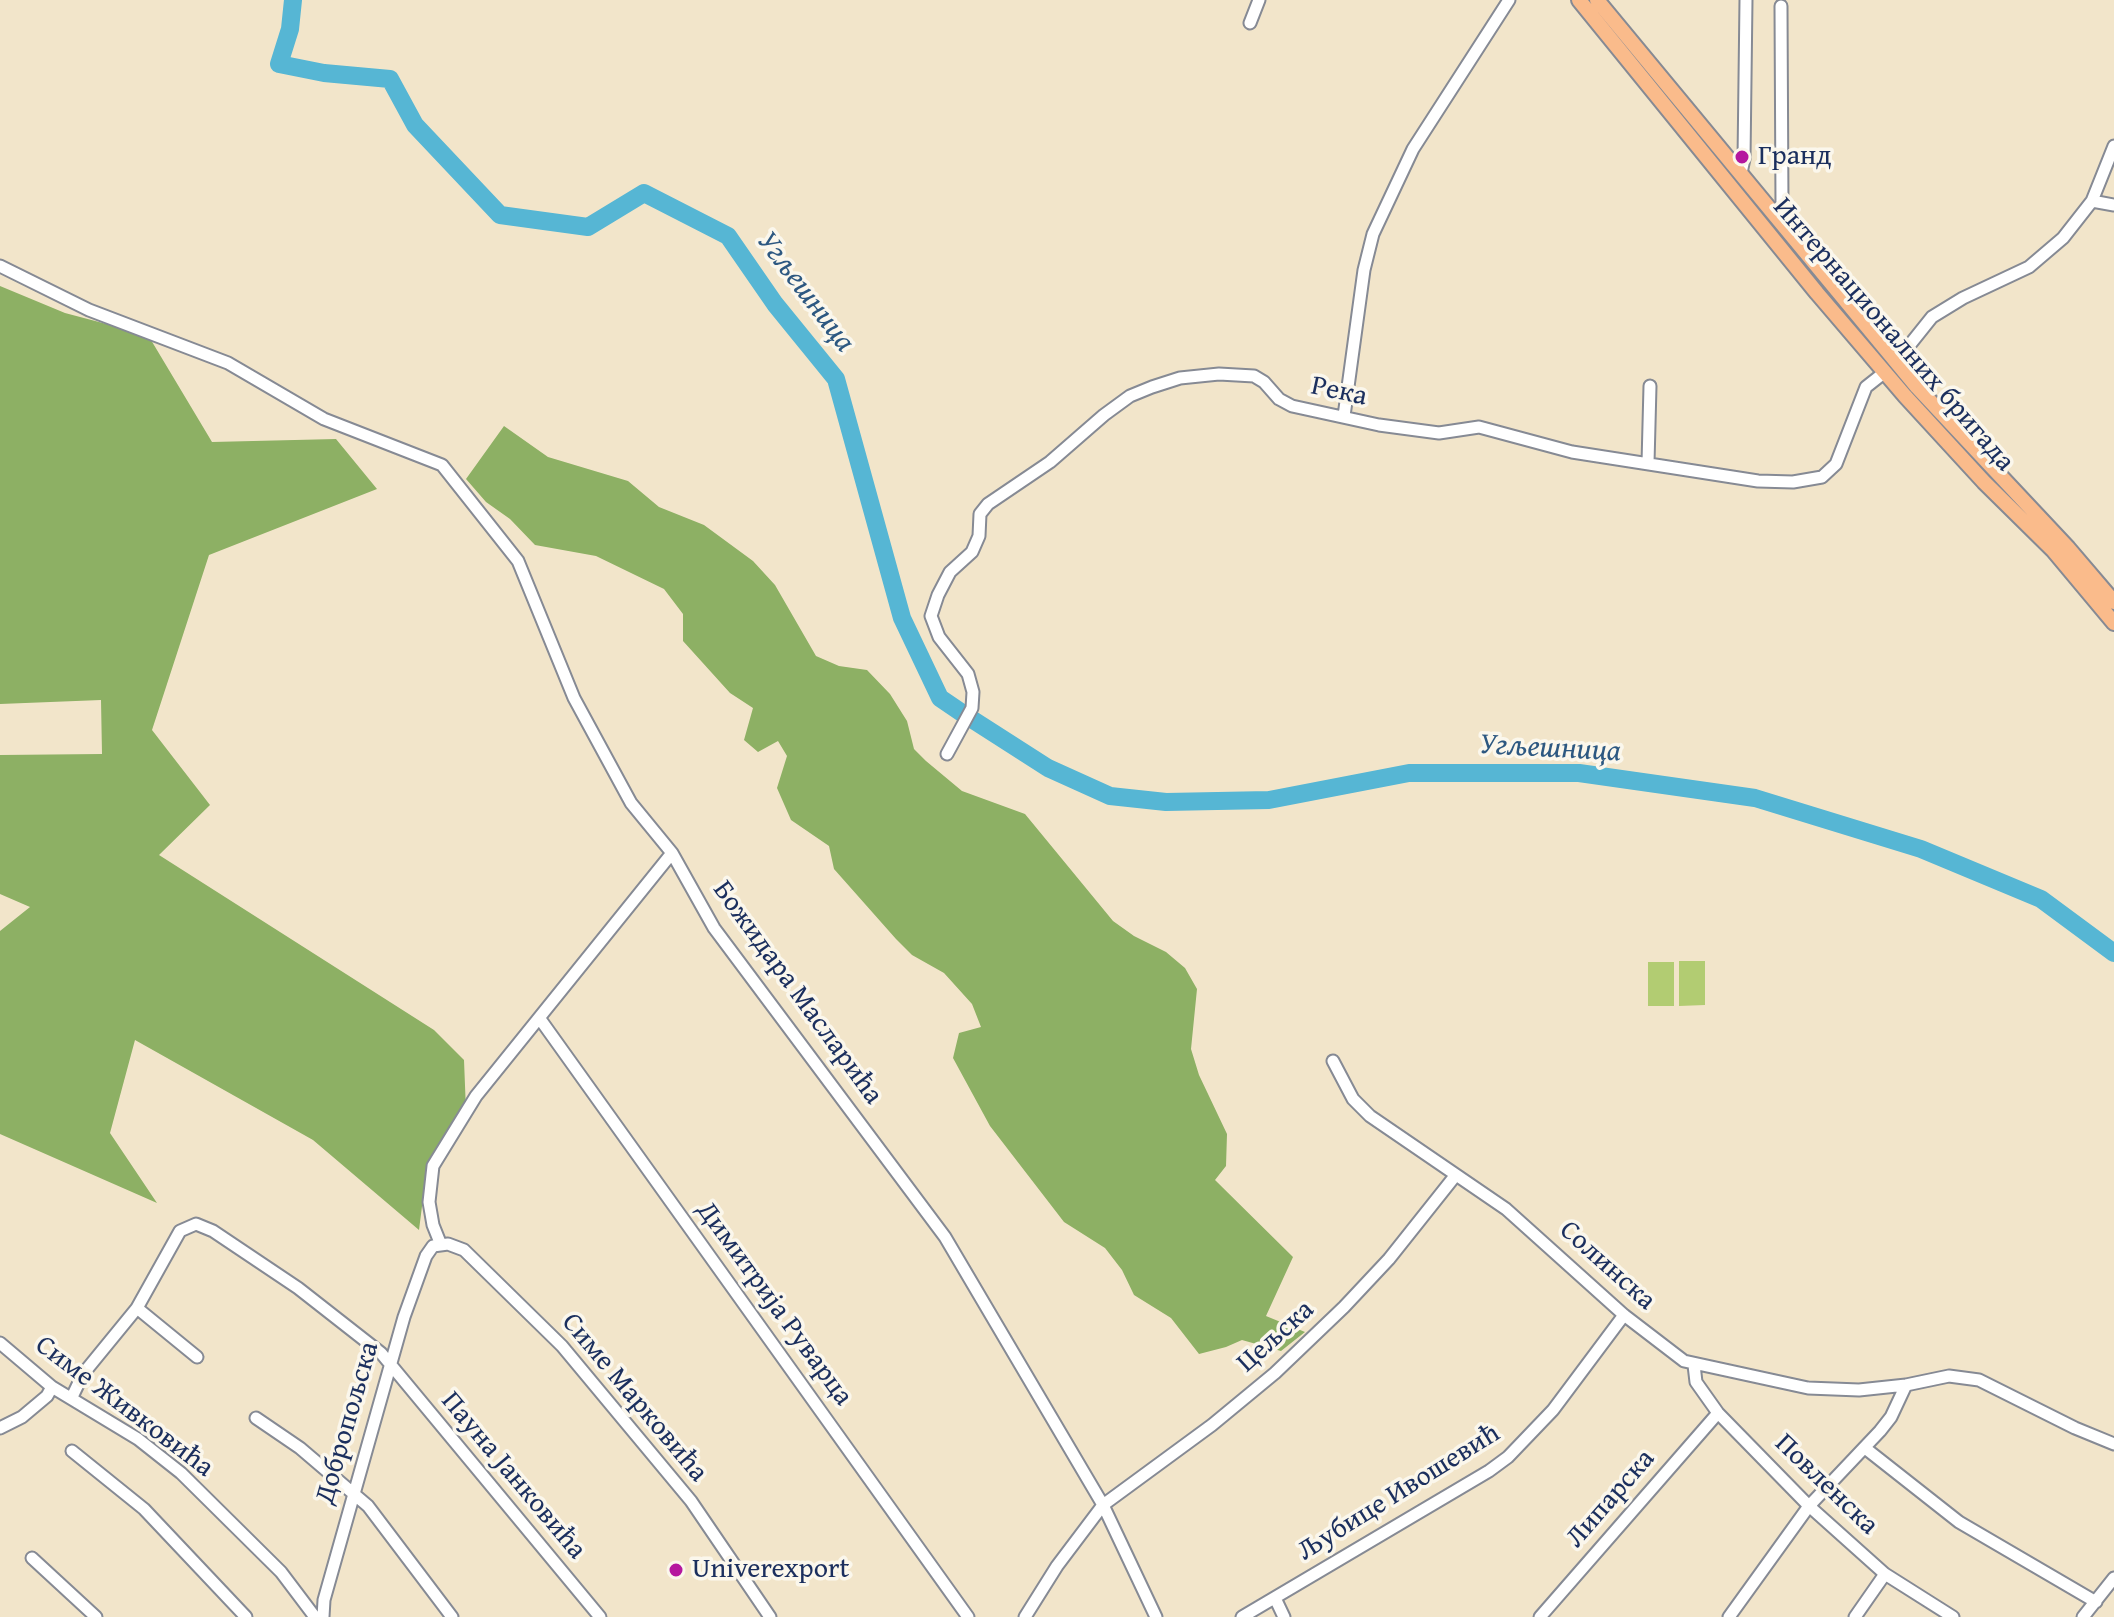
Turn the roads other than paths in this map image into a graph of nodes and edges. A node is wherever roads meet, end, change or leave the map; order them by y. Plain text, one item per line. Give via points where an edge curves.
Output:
1 (1259, 0) edge
2 (1509, 0) edge
3 (1579, 0) edge
4 (1597, 0) edge
5 (1746, 0) edge
6 (1781, 6) dead end
7 (1250, 23) dead end
8 (2114, 146) edge
9 (1741, 173) junction
10 (2092, 201) junction
11 (2114, 205) edge
12 (1779, 220) junction
13 (0, 266) edge
14 (1890, 367) junction
15 (1650, 386) dead end
16 (1344, 416) junction
17 (1648, 463) junction
18 (2114, 602) edge
19 (2114, 623) edge
20 (947, 754) dead end
21 (672, 853) junction
22 (540, 1019) junction
23 (1333, 1061) dead end
24 (1455, 1176) junction
25 (437, 1246) junction
26 (137, 1308) junction
27 (1624, 1315) junction
28 (0, 1343) edge
29 (197, 1357) dead end
30 (390, 1365) junction
31 (1694, 1365) junction
32 (1906, 1385) junction
33 (52, 1387) junction
34 (72, 1397) junction
35 (1718, 1413) junction
36 (256, 1418) dead end
37 (0, 1428) edge
38 (2114, 1444) edge
39 (1865, 1448) junction
40 (72, 1451) dead end
41 (353, 1492) junction
42 (1103, 1505) junction
43 (1809, 1506) junction
44 (32, 1558) dead end
45 (1885, 1574) junction
46 (2114, 1578) edge
47 (1275, 1598) junction
48 (2096, 1602) junction
49 (96, 1617) edge
50 (246, 1617) edge
51 (315, 1617) edge
52 (323, 1617) edge
53 (452, 1617) edge
54 (600, 1617) edge
55 (770, 1617) edge
56 (968, 1617) edge
57 (1025, 1617) edge
58 (1156, 1617) edge
59 (1242, 1617) edge
60 (1284, 1617) edge
61 (1540, 1617) edge
62 (1729, 1617) edge
63 (1855, 1617) edge
64 (1953, 1617) edge
65 (2083, 1617) edge

1 - 7 street
2 - 16 street via 1413,149 1373,234
3 - 14 main road, Интернационалних бригада
4 - 9 main road, Интернационалних бригада
5 - 9 street
6 - 12 street
8 - 10 street
9 - 12 main road, Интернационалних бригада
10 - 11 street
10 - 14 street via 2063,238 2029,267 1932,317
12 - 14 main road, Интернационалних бригада
13 - 21 street, Божидара Масларића via 89,310 228,363 324,419 442,465 518,561 574,698 631,803
14 - 17 street, Река via 1866,387 1842,454 1822,477 1758,481
14 - 18 main road, Интернационалних бригада
14 - 19 main road, Интернационалних бригада via 1984,482 2053,550
15 - 17 street
16 - 17 street, Река via 1439,433 1479,427 1550,448
16 - 20 street, Река via 1292,406 1254,376 1180,378 1130,396 1050,462 988,504 980,514 972,552 950,572 931,616 939,637 968,674 973,692 972,708
21 - 22 street
21 - 42 street, Божидара Масларића via 714,928 945,1237
22 - 25 street via 476,1096 433,1166 429,1202
22 - 56 street, Димитрија Руварца
23 - 24 street, Солинска via 1353,1099 1370,1116
24 - 27 street, Солинска via 1516,1217
24 - 42 street, Цељска via 1389,1259 1275,1373
25 - 30 street, Добропољска via 426,1256
25 - 55 street, Симе Марковића via 464,1250 562,1346 691,1501
26 - 29 street
26 - 30 street, Пауна Јанковића via 180,1231 196,1224 298,1288
26 - 34 street via 83,1374
27 - 31 street, Солинска
27 - 47 street, Љубице Ивошевић via 1553,1410 1508,1457
28 - 33 street, Симе Живковића
30 - 41 street, Добропољска
30 - 54 street, Пауна Јанковића
31 - 32 street, Солинска via 1808,1388
31 - 35 street, Повленска via 1698,1388
32 - 38 street, Солинска via 1949,1376 1979,1380
32 - 39 street via 1891,1417
33 - 34 street, Симе Живковића
33 - 37 street via 22,1417
34 - 51 street, Симе Живковића via 181,1473 281,1572
35 - 43 street, Повленска
35 - 61 street, Липарска
36 - 41 street
39 - 43 street
39 - 48 street via 1959,1522
40 - 50 street via 144,1509
41 - 52 street, Добропољска
41 - 53 street
42 - 57 street, Цељска
42 - 58 street, Божидара Масларића
43 - 45 street, Повленска
43 - 62 street
44 - 49 street
45 - 63 street
45 - 64 street, Повленска
46 - 48 street
47 - 59 street, Љубице Ивошевић
47 - 60 street
48 - 65 street

